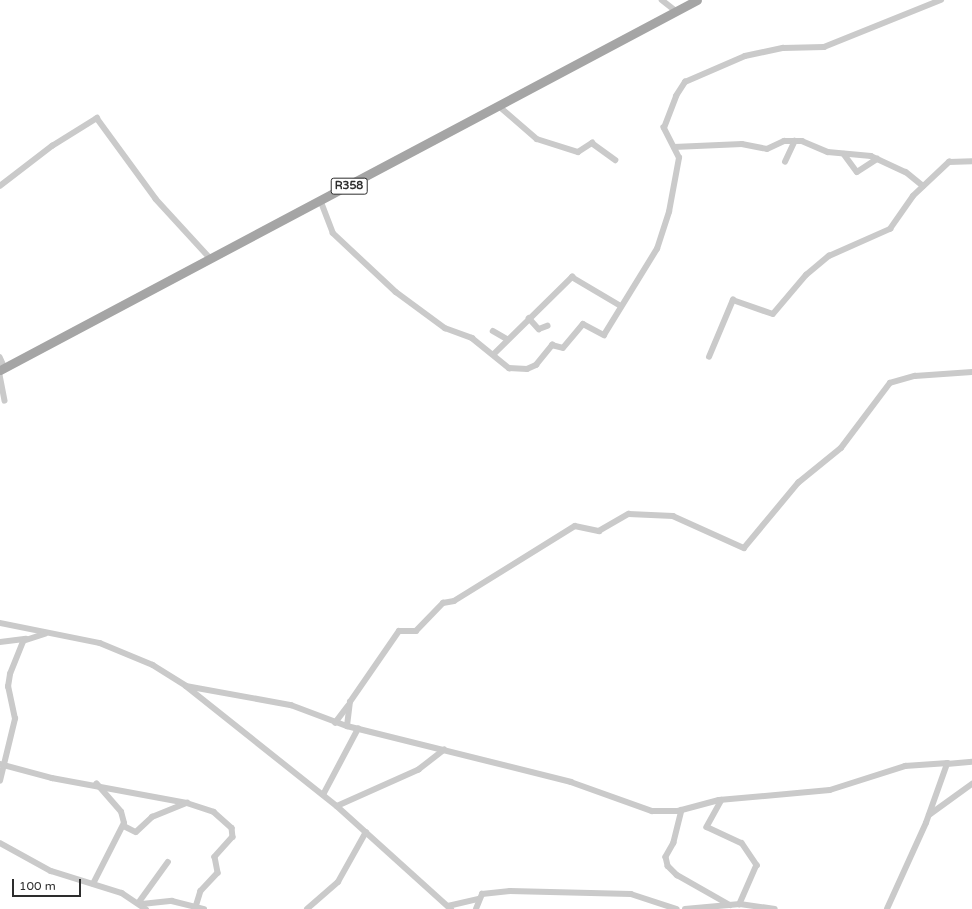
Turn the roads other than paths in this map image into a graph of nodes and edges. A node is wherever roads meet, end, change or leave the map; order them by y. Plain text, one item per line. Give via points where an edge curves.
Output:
1 (662, 0) edge
2 (697, 0) edge
3 (941, 0) edge
4 (676, 11) junction
5 (499, 106) junction
6 (795, 141) junction
7 (674, 147) junction
8 (844, 154) junction
9 (877, 159) junction
10 (615, 160) dead end
11 (972, 161) edge
12 (785, 162) dead end
13 (0, 186) edge
14 (923, 186) junction
15 (321, 201) junction
16 (212, 259) junction
17 (621, 306) junction
18 (529, 318) junction
19 (547, 326) dead end
20 (492, 331) dead end
21 (507, 339) junction
22 (494, 354) junction
23 (0, 356) edge
24 (709, 358) dead end
25 (2, 371) edge
26 (972, 372) edge
27 (5, 402) dead end
28 (0, 623) edge
29 (48, 633) junction
30 (26, 639) junction
31 (0, 642) edge
32 (186, 686) junction
33 (348, 705) junction
34 (335, 723) junction
35 (346, 726) junction
36 (358, 729) junction
37 (444, 750) junction
38 (972, 762) edge
39 (948, 763) junction
40 (3, 765) edge
41 (0, 781) edge
42 (97, 784) junction
43 (972, 784) edge
44 (323, 795) junction
45 (722, 800) junction
46 (187, 803) junction
47 (337, 806) junction
48 (682, 810) junction
49 (929, 815) junction
50 (124, 826) junction
51 (366, 832) junction
52 (0, 843) edge
53 (168, 862) dead end
54 (93, 884) junction
55 (478, 899) junction
56 (141, 903) junction
57 (740, 904) junction
58 (730, 905) junction
59 (196, 907) junction
60 (450, 908) edge
61 (146, 909) edge
62 (204, 909) edge
63 (306, 909) edge
64 (476, 909) edge
65 (677, 909) edge
66 (685, 909) edge
67 (775, 909) edge
68 (887, 909) edge

1 - 4 street
2 - 4 main road, R358
3 - 7 street via 824,47 774,50 695,76 678,92 665,127 666,139
4 - 5 main road, R358
5 - 10 street via 537,138 578,152 592,143
5 - 15 main road, R358
6 - 7 street via 784,141 767,149 742,144
6 - 8 street
6 - 12 street
7 - 17 street via 679,158 665,229 657,249
8 - 9 street
8 - 9 street via 857,172
9 - 14 street via 906,172
11 - 14 street via 949,162
13 - 16 street via 52,146 97,118 156,199
14 - 24 street via 890,229 829,256 806,275 773,314 733,300
15 - 16 main road, R358
15 - 22 street via 334,233 396,292 441,326 465,334
16 - 25 main road, R358
17 - 18 street via 574,276
17 - 22 street via 604,335 583,323 563,348 551,346 531,368 513,370
18 - 19 street via 538,329
18 - 21 street
20 - 21 street
21 - 22 street
23 - 25 street
25 - 27 street
26 - 33 street via 915,376 890,383 841,448 798,483 744,548 673,516 629,514 599,531 575,526 454,601 443,604 416,631 399,631
28 - 29 street
29 - 30 street
29 - 32 street via 127,652
30 - 31 street
30 - 40 street via 8,680 15,719
32 - 34 street via 291,704
32 - 44 street
33 - 34 street
33 - 35 street
34 - 35 street
35 - 36 street
36 - 37 street
36 - 44 street
37 - 47 street via 418,770
37 - 48 street via 612,794 645,810
38 - 39 street
39 - 45 street via 905,766 830,790
39 - 49 street
40 - 41 street
40 - 42 street via 52,778
42 - 46 street
42 - 50 street via 121,812
43 - 49 street
44 - 47 street
45 - 48 street
45 - 57 street via 709,829 742,843 757,865
46 - 50 street via 152,816 136,832
46 - 59 street via 214,812 234,832 215,856 218,873 201,891
47 - 51 street
48 - 58 street via 675,840 666,856 668,866 677,875
49 - 68 street
50 - 54 street
51 - 60 street
51 - 63 street via 338,882
52 - 54 street via 45,868
53 - 56 street
54 - 56 street
55 - 60 street
55 - 64 street
55 - 65 street via 485,893 501,891 631,894
56 - 59 street via 172,901
56 - 61 street
57 - 58 street
57 - 67 street
58 - 66 street
59 - 62 street

